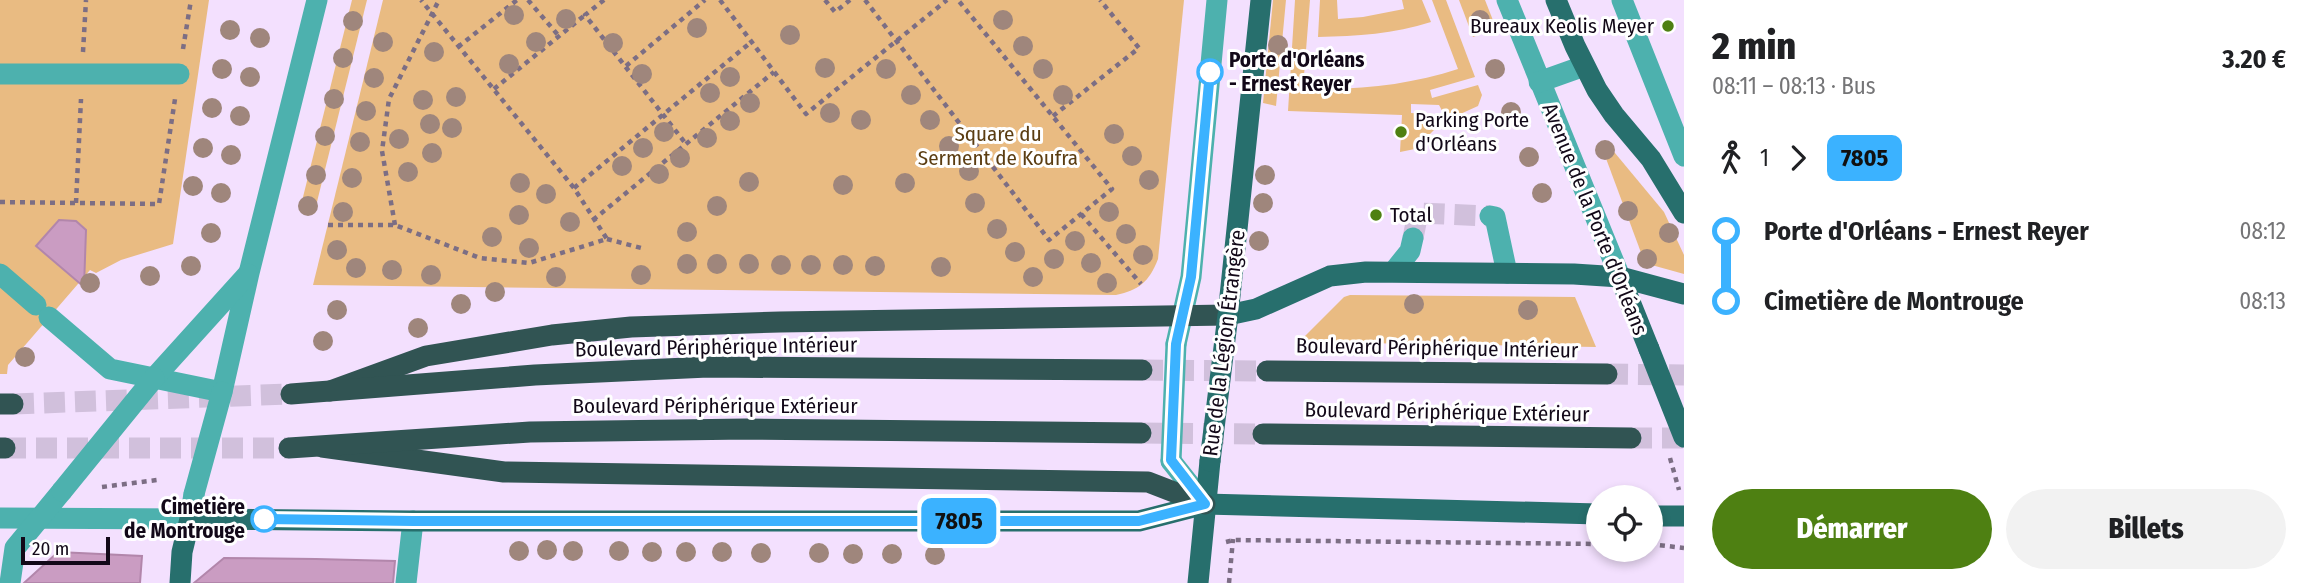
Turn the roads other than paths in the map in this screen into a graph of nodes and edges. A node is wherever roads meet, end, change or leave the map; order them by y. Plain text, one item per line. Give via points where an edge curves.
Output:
1 (317, 0) edge
2 (1217, 0) edge
3 (1261, 0) edge
4 (1507, 0) edge
5 (1556, 0) edge
6 (1622, 0) edge
7 (1584, 66) junction
8 (0, 74) edge
9 (179, 74) road end
10 (1539, 82) junction
11 (1684, 156) edge
12 (1684, 213) edge
13 (1490, 216) dead end
14 (1413, 238) tunnel mouth
15 (1394, 271) junction
16 (1507, 272) junction
17 (249, 273) junction
18 (0, 274) edge
19 (1619, 277) junction
20 (1684, 295) edge
21 (1228, 315) junction
22 (1181, 316) junction
23 (1142, 370) tunnel mouth
24 (1267, 371) tunnel mouth
25 (159, 372) junction
26 (1607, 374) tunnel mouth
27 (330, 391) junction
28 (222, 392) junction
29 (290, 394) tunnel mouth
30 (1141, 433) tunnel mouth
31 (1263, 435) tunnel mouth
32 (1684, 437) edge
33 (1631, 438) tunnel mouth
34 (289, 447) tunnel mouth
35 (322, 447) junction
36 (1205, 504) junction
37 (1586, 514) edge
38 (1663, 516) edge
39 (1684, 516) edge
40 (0, 518) edge
41 (39, 519) junction
42 (190, 519) junction
43 (413, 521) junction
44 (10, 583) edge
45 (180, 583) edge
46 (406, 583) edge
47 (1198, 583) edge

1 - 17 street
2 - 22 street, Rue de la Légion Étrangère via 1191,277
3 - 21 main road, Rue de la Légion Étrangère
4 - 10 street, Avenue de la Porte d'Orléans
5 - 7 main road
6 - 11 street
7 - 10 street
7 - 12 main road
8 - 9 street
10 - 19 street, Avenue de la Porte d'Orléans
13 - 16 street via 1495,217
14 - 15 street via 1410,251
15 - 16 main road
15 - 21 main road via 1330,276 1256,309
16 - 19 main road
17 - 25 street
17 - 28 street
18 - 25 street via 110,369
19 - 20 main road
19 - 32 main road, Avenue de la Porte d'Orléans, bridge
21 - 22 highway
21 - 36 main road, Rue de la Légion Étrangère, bridge
22 - 27 highway via 631,327 426,356
22 - 36 street, Rue de la Légion Étrangère, bridge via 1171,460
23 - 27 highway, Boulevard Périphérique Intérieur via 708,368 535,375
24 - 26 highway, Boulevard Périphérique Intérieur
25 - 28 street
25 - 41 street, bridge
27 - 29 highway, Boulevard Périphérique Intérieur
28 - 42 street, bridge
30 - 35 highway, Boulevard Périphérique Extérieur via 557,432
31 - 33 highway, Boulevard Périphérique Extérieur
34 - 35 highway, Boulevard Périphérique Extérieur
35 - 36 highway via 505,472 1148,482
36 - 37 main road
36 - 43 main road via 1139,521
36 - 47 main road
38 - 39 main road
40 - 41 street
41 - 42 street
41 - 44 street via 15,548
42 - 43 main road
42 - 45 main road
43 - 46 street

